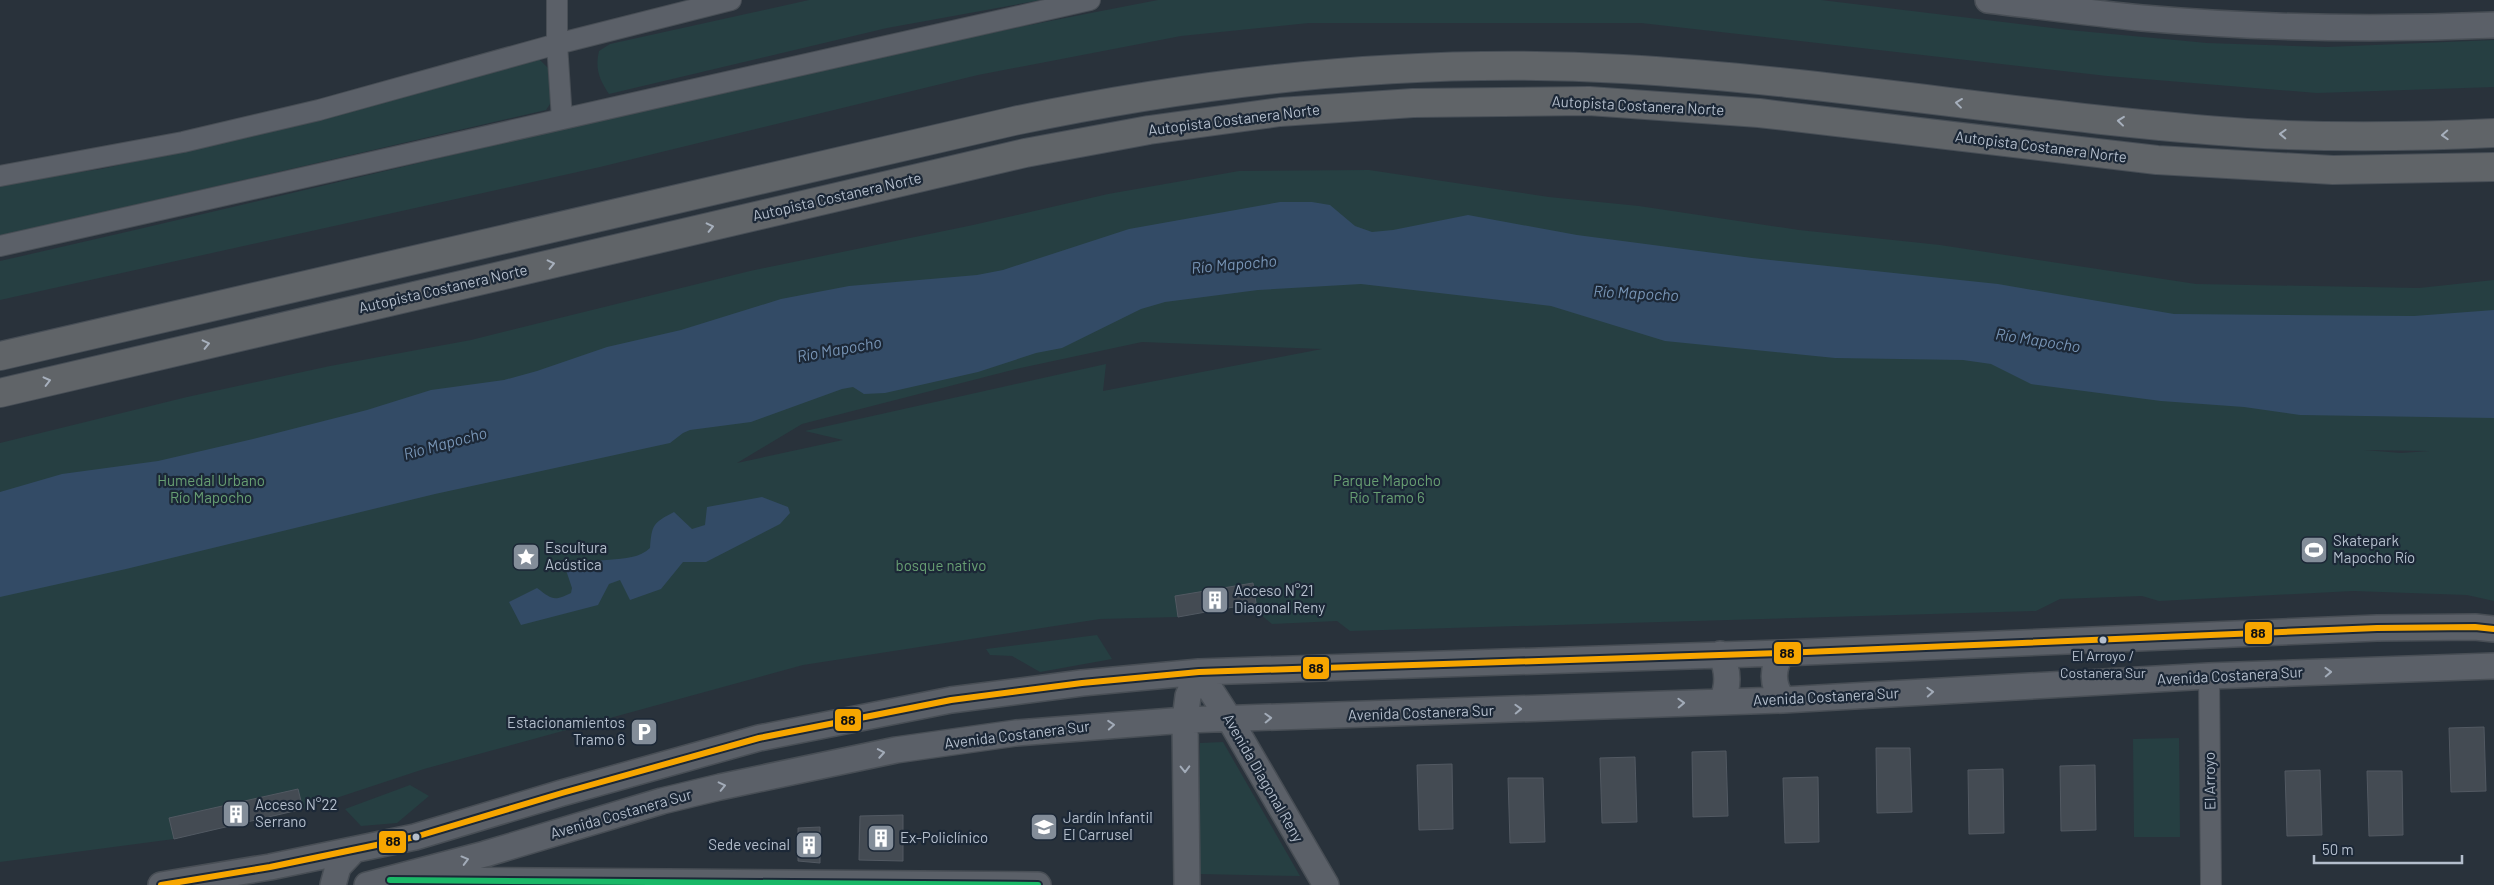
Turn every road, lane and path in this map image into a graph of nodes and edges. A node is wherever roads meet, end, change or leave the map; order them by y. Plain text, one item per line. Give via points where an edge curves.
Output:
1 (556, 0) edge
2 (731, 0) edge
3 (1090, 0) edge
4 (1988, 0) edge
5 (2494, 25) edge
6 (556, 44) junction
7 (562, 119) junction
8 (2494, 133) edge
9 (2494, 167) edge
10 (0, 176) edge
11 (0, 246) edge
12 (0, 356) edge
13 (0, 393) edge
14 (2494, 629) edge
15 (2196, 635) junction
16 (1782, 653) junction
17 (1720, 654) junction
18 (2494, 666) edge
19 (1199, 672) junction
20 (2209, 676) junction
21 (1782, 700) junction
22 (1722, 701) junction
23 (1185, 720) junction
24 (1230, 720) junction
25 (353, 851) junction
26 (378, 882) edge
27 (681, 884) edge
28 (161, 885) edge
29 (333, 885) edge
30 (1016, 885) edge
31 (1038, 885) edge
32 (1187, 885) edge
33 (1326, 885) edge
34 (2211, 885) edge

1 - 6 street
2 - 6 street
3 - 7 street
4 - 5 street via 2143,18 2275,25 2362,28
6 - 7 street
6 - 10 street via 319,110 183,142
7 - 11 street
8 -> 12 highway via 2424,136 2248,133 1758,80 1618,69 1469,66 1318,74 1165,92 1014,121
13 -> 9 highway, Autopista Costanera Norte via 1024,154 1149,130 1330,107 1495,100 1589,101 1759,113 2157,160 2333,170
14 - 15 street via 2405,627
15 - 16 street
15 - 20 street via 2206,652
16 - 17 street
16 - 21 street via 1774,673
17 - 19 street
17 - 22 street via 1727,678
20 -> 18 street, Avenida Costanera Sur
19 - 23 street via 1188,696
19 - 24 street, Avenida Diagonal Reny
19 - 25 street via 951,700 759,738 440,830
21 -> 20 street, Avenida Costanera Sur
20 - 34 street, El Arroyo
21 - 22 street, Avenida Costanera Sur
24 -> 22 street, Avenida Costanera Sur
23 - 24 street, Avenida Costanera Sur
26 -> 23 street, Avenida Costanera Sur via 662,801 826,763 1016,733
23 -> 32 street
24 - 33 street, Avenida Diagonal Reny
25 - 28 street
25 - 29 street via 338,868
26 - 27 street
27 - 30 street
30 - 31 street

